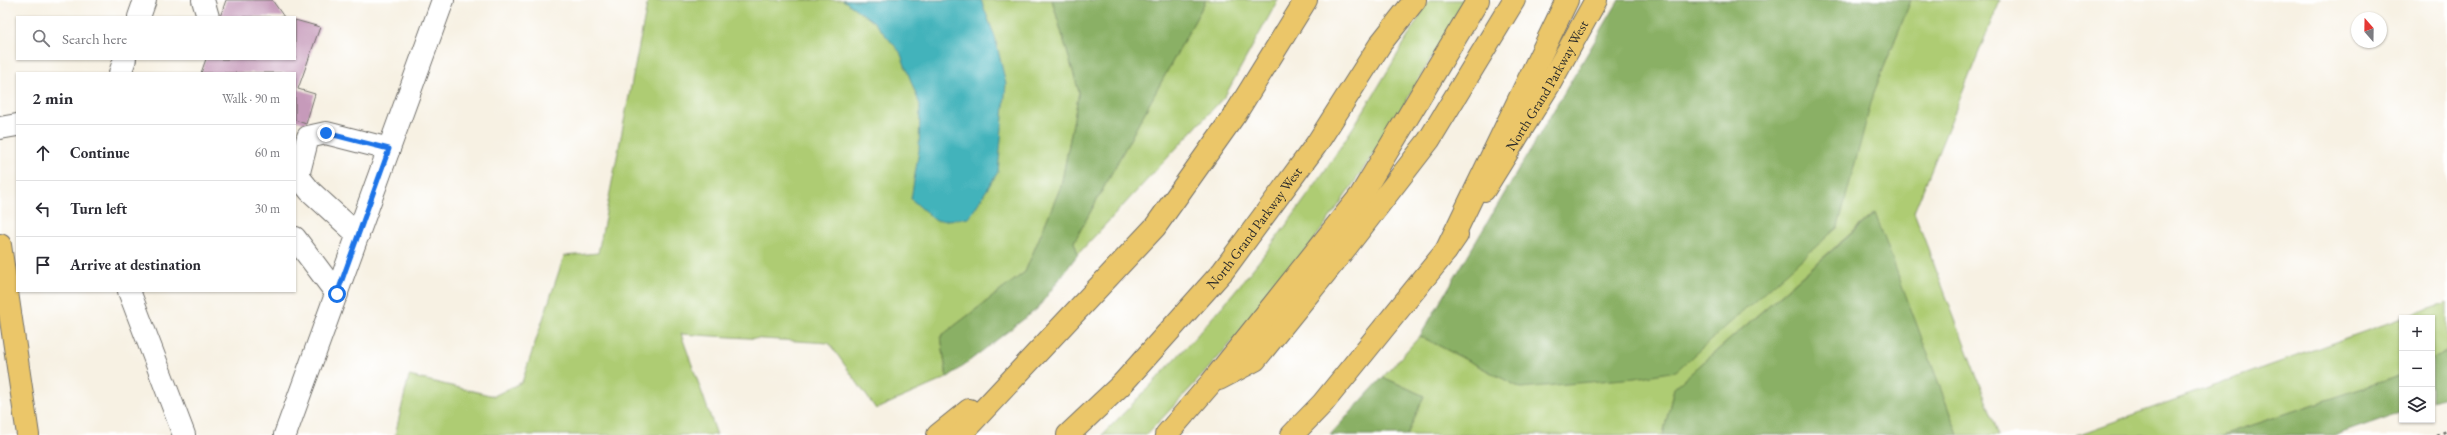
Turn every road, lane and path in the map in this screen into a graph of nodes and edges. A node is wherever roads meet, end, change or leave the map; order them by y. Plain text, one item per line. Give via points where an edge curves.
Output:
1 (145, 0) edge
2 (203, 0) edge
3 (443, 0) edge
4 (1306, 0) edge
5 (1401, 0) edge
6 (1415, 0) edge
7 (1478, 0) edge
8 (1514, 0) edge
9 (1567, 0) edge
10 (1596, 0) edge
11 (139, 16) edge
12 (208, 16) edge
13 (1381, 43) junction
14 (125, 60) edge
15 (120, 72) edge
16 (16, 125) edge
17 (0, 128) edge
18 (389, 149) junction
19 (358, 235) junction
20 (296, 239) edge
21 (0, 245) edge
22 (1446, 251) junction
23 (129, 292) edge
24 (337, 294) junction
25 (1027, 363) junction
26 (1211, 383) junction
27 (2447, 432) edge
28 (28, 435) edge
29 (184, 435) edge
30 (285, 435) edge
31 (938, 435) edge
32 (960, 435) edge
33 (1068, 435) edge
34 (1166, 435) edge
35 (1292, 435) edge
36 (2437, 435) edge

1 - 11 lane
2 - 12 lane
3 - 18 lane
4 - 25 main road via 1236,114 1155,227
5 - 13 main road
6 - 13 main road, North Grand Parkway West
7 - 26 main road via 1361,195
8 - 26 main road via 1429,140 1347,246 1254,360
9 - 22 main road
10 - 22 main road, North Grand Parkway West via 1549,85
13 - 33 main road, North Grand Parkway West via 1316,145 1223,271 1122,384
14 - 15 lane
16 - 17 lane
18 - 19 lane
18 - 19 lane via 326,133 308,137 298,176 310,191
19 - 24 lane
20 - 24 lane
21 - 28 main road
22 - 35 main road, North Grand Parkway West via 1323,403
23 - 29 lane
24 - 30 lane
25 - 31 main road
25 - 32 main road
26 - 34 main road
27 - 36 path

